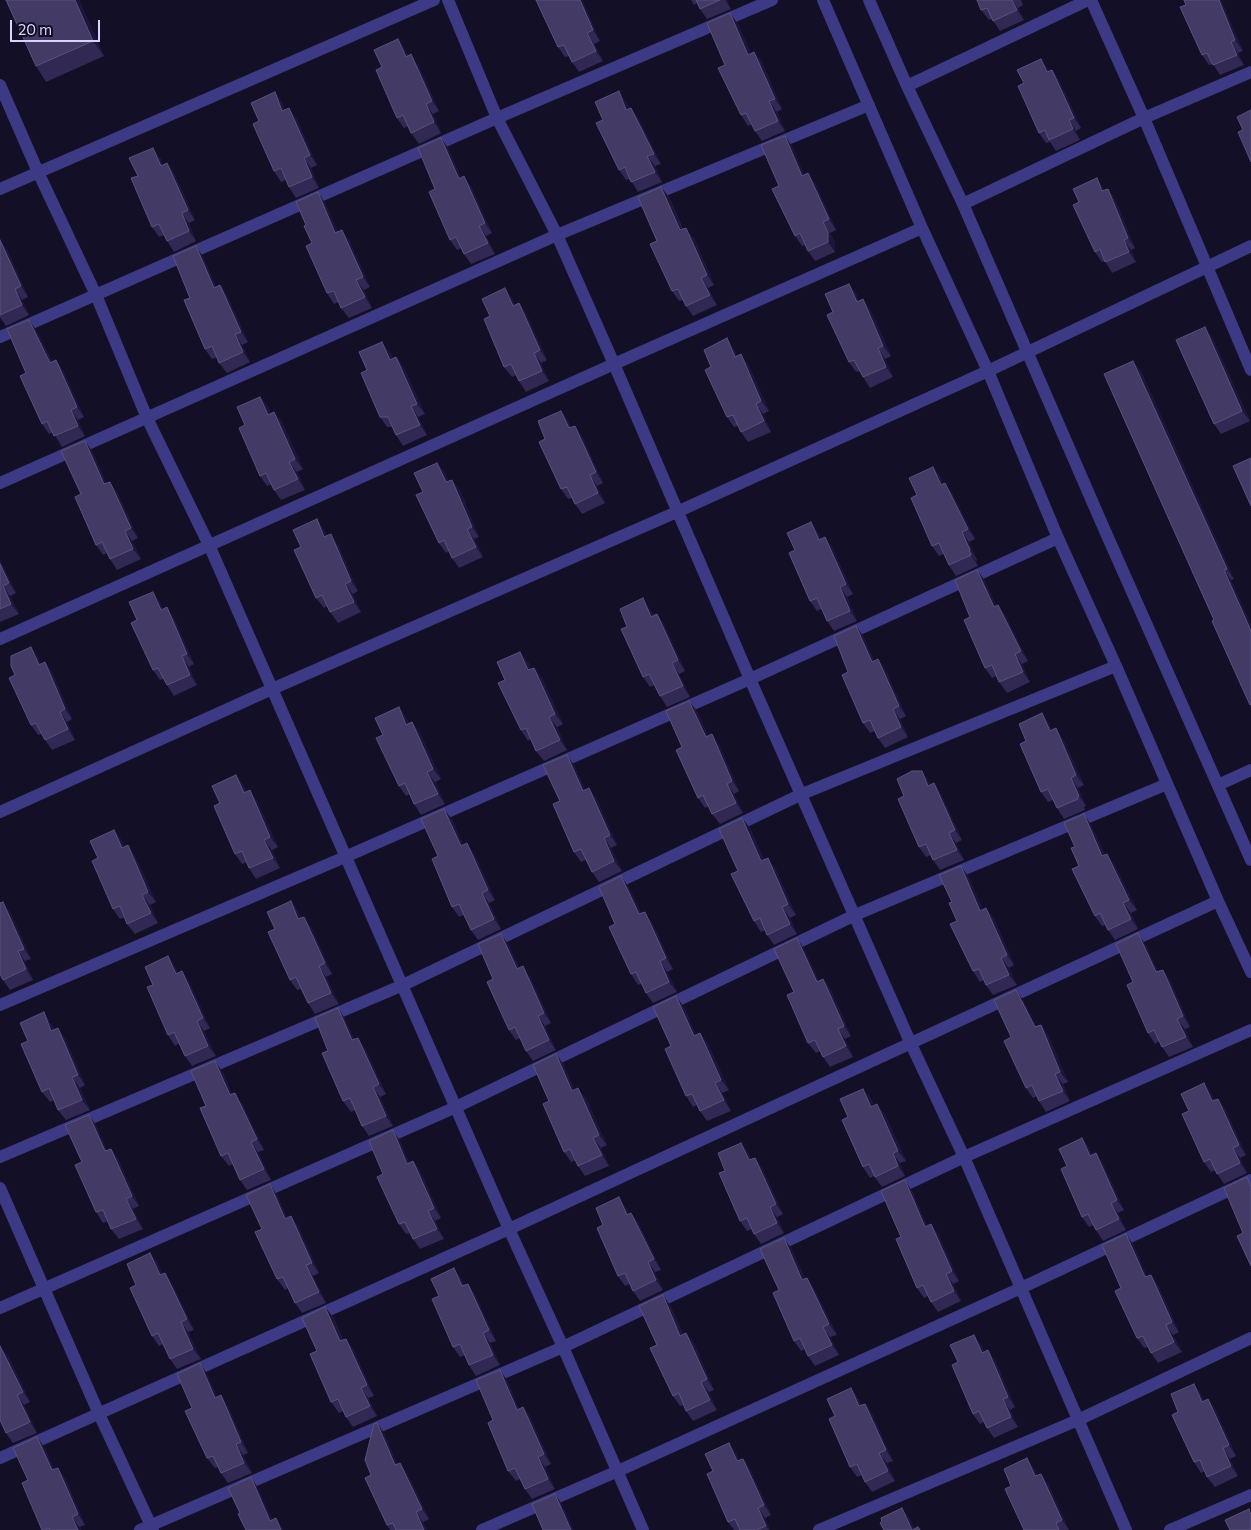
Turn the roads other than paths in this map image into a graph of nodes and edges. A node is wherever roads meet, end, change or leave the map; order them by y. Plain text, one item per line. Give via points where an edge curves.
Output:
1 (434, 0) edge
2 (448, 0) edge
3 (772, 0) edge
4 (823, 0) edge
5 (869, 0) edge
6 (1090, 0) edge
7 (1251, 72) edge
8 (0, 85) edge
9 (907, 86) junction
10 (869, 105) junction
11 (497, 118) junction
12 (1144, 118) junction
13 (38, 172) junction
14 (0, 190) edge
15 (963, 204) junction
16 (922, 228) junction
17 (557, 235) junction
18 (1251, 246) edge
19 (1207, 267) junction
20 (96, 296) junction
21 (0, 337) edge
22 (1027, 353) junction
23 (614, 364) junction
24 (1251, 370) edge
25 (988, 371) junction
26 (147, 418) junction
27 (0, 483) edge
28 (679, 511) junction
29 (1058, 538) junction
30 (209, 545) junction
31 (0, 639) edge
32 (1116, 666) junction
33 (750, 679) junction
34 (272, 689) junction
35 (1251, 770) edge
36 (1167, 784) junction
37 (1218, 785) junction
38 (802, 794) junction
39 (0, 812) edge
40 (345, 857) junction
41 (1251, 860) edge
42 (1218, 901) junction
43 (855, 915) junction
44 (1251, 972) edge
45 (403, 985) junction
46 (0, 1005) edge
47 (1251, 1030) edge
48 (911, 1044) junction
49 (456, 1107) junction
50 (0, 1157) edge
51 (964, 1157) junction
52 (1251, 1180) edge
53 (0, 1188) edge
54 (509, 1229) junction
55 (1021, 1288) junction
56 (44, 1289) junction
57 (0, 1308) edge
58 (1251, 1338) edge
59 (563, 1347) junction
60 (98, 1414) junction
61 (1078, 1420) junction
62 (0, 1458) edge
63 (618, 1471) junction
64 (1251, 1495) edge
65 (148, 1528) edge
66 (482, 1530) edge
67 (643, 1530) edge
68 (819, 1530) edge
69 (1126, 1530) edge
70 (1170, 1530) edge

1 - 13 street
2 - 11 street
3 - 11 street
4 - 10 street
5 - 9 street
6 - 9 street
6 - 12 street
7 - 12 street
8 - 13 street
9 - 15 street
10 - 16 street
10 - 17 street
11 - 17 street
11 - 20 street
12 - 15 street
12 - 19 street
13 - 14 street
13 - 20 street
15 - 22 street
16 - 23 street
16 - 25 street
17 - 23 street
17 - 26 street
18 - 19 street
19 - 22 street
19 - 24 street
20 - 21 street
20 - 26 street
22 - 25 street
22 - 37 street
23 - 28 street
23 - 30 street
25 - 28 street
25 - 29 street
26 - 27 street
26 - 30 street
28 - 33 street
28 - 34 street
29 - 32 street
29 - 33 street
30 - 31 street
30 - 34 street
32 - 36 street
32 - 38 street
33 - 38 street
33 - 40 street
34 - 39 street
34 - 40 street
35 - 37 street
36 - 42 street
36 - 43 street
37 - 41 street
38 - 43 street
38 - 45 street
40 - 45 street
40 - 46 street
42 - 44 street
42 - 48 street
43 - 48 street
43 - 49 street
45 - 49 street
45 - 50 street
47 - 51 street
48 - 51 street
48 - 54 street
49 - 54 street
49 - 56 street
51 - 55 street
51 - 59 street
52 - 55 street
53 - 56 street
54 - 59 street
54 - 60 street
55 - 61 street
55 - 63 street
56 - 57 street
56 - 60 street
58 - 61 street
59 - 63 street
59 - 65 street
60 - 62 street
60 - 65 street
61 - 68 street
61 - 69 street
63 - 66 street
63 - 67 street
64 - 70 street

